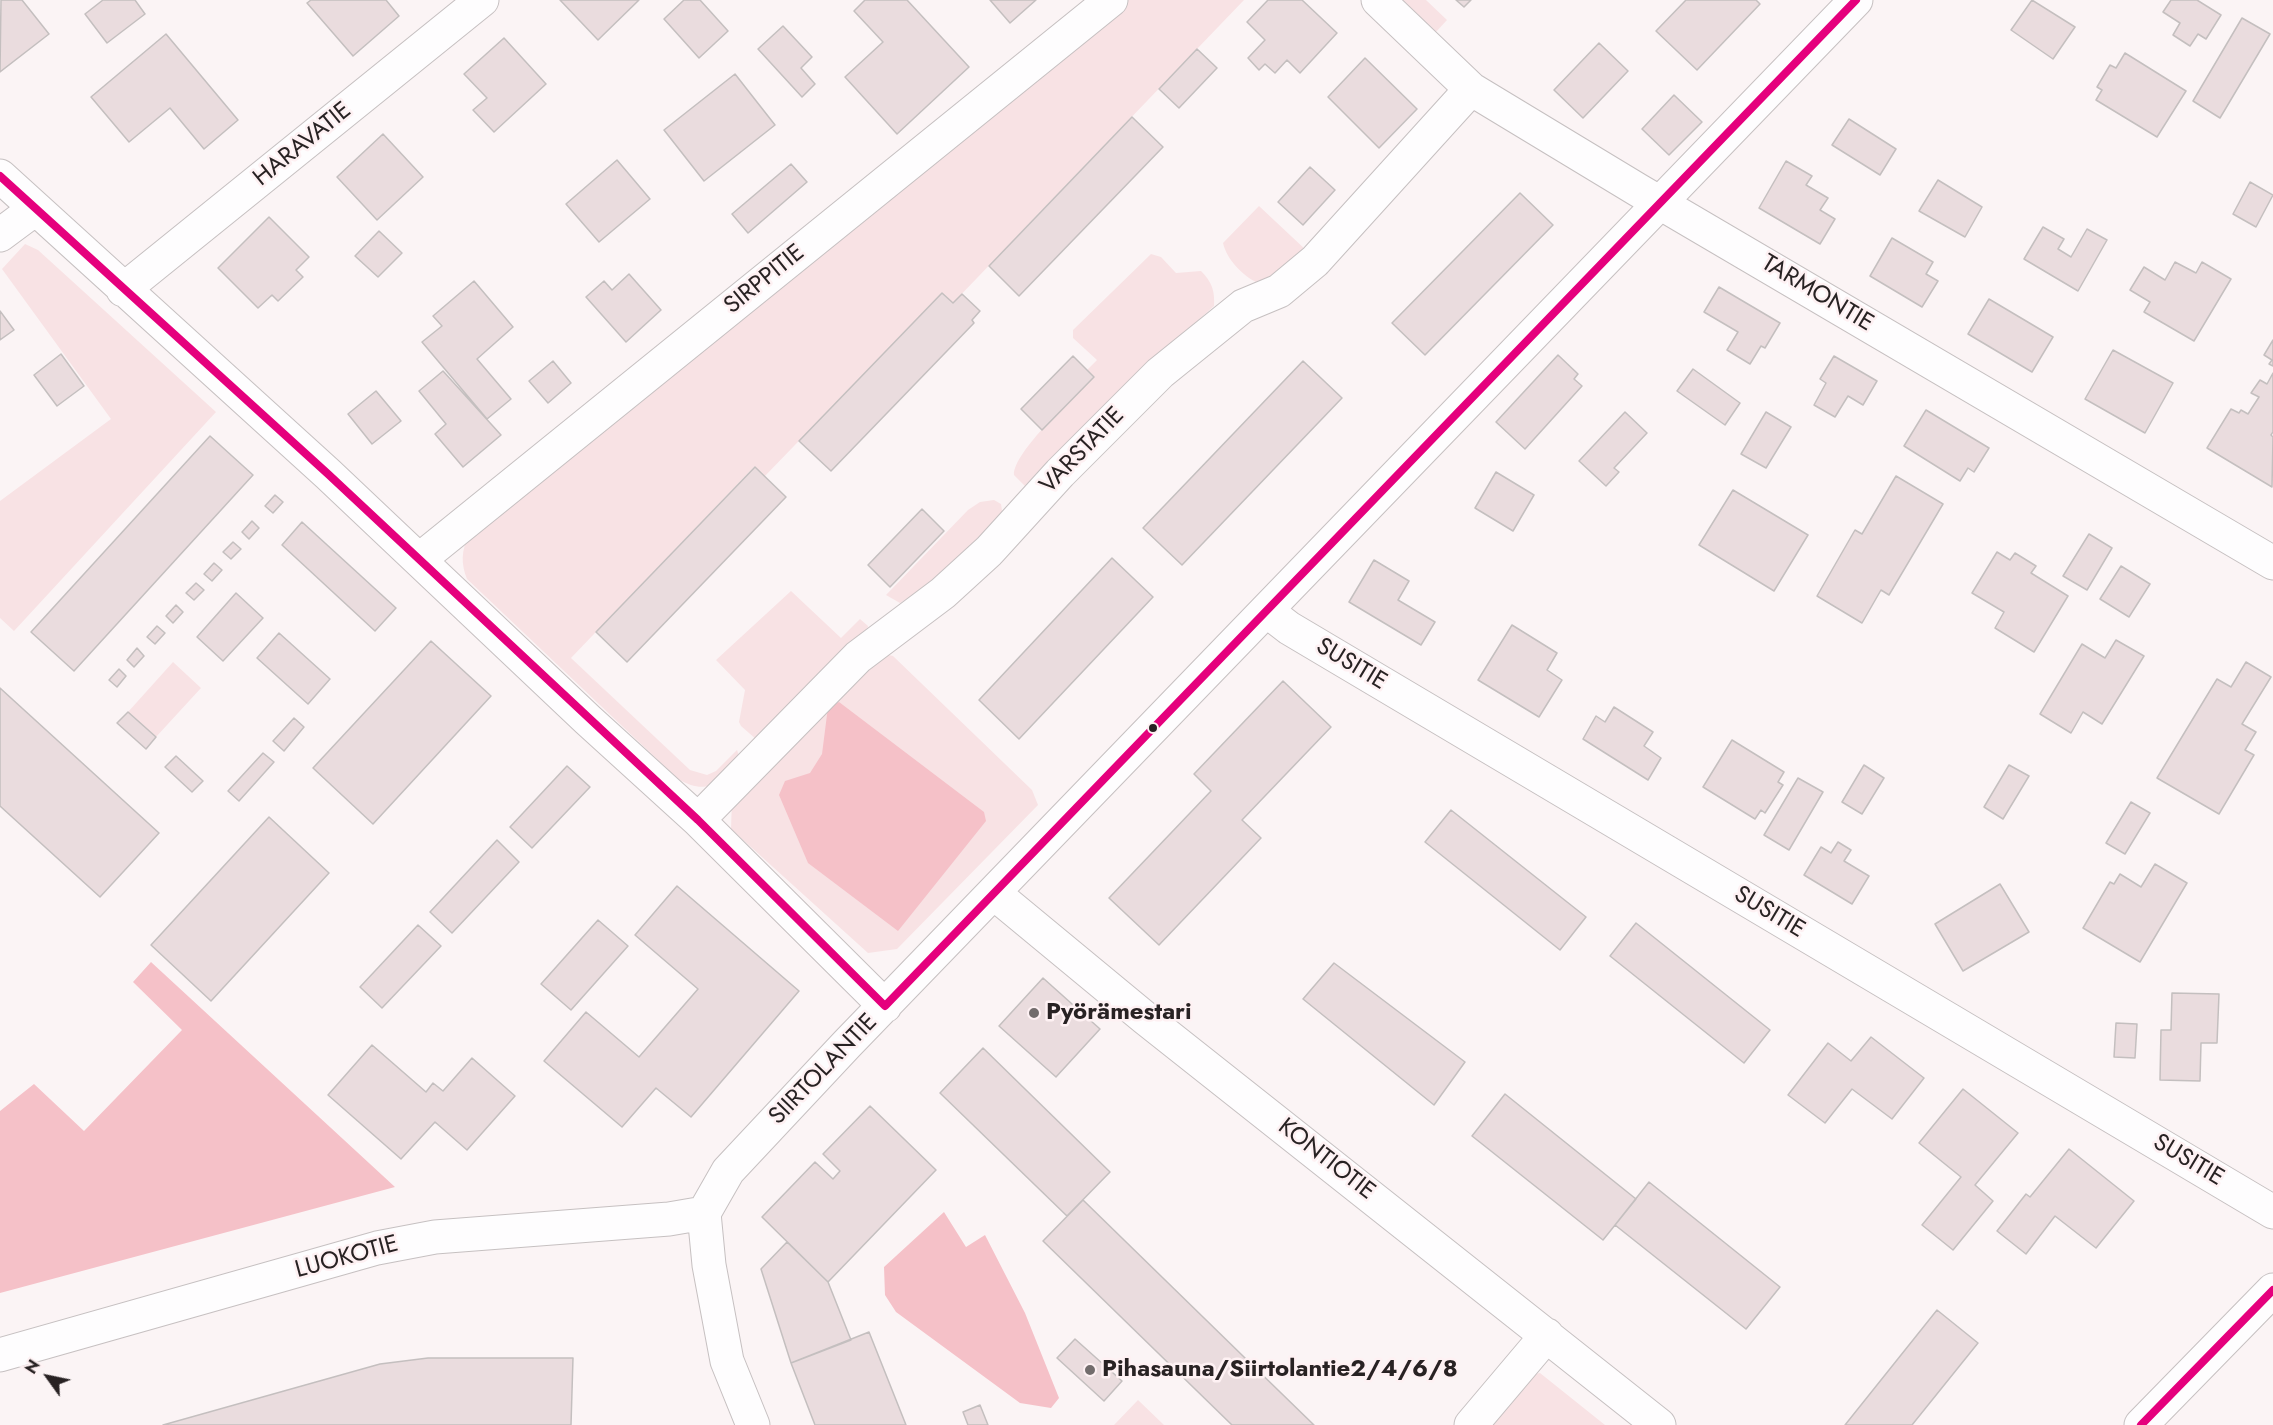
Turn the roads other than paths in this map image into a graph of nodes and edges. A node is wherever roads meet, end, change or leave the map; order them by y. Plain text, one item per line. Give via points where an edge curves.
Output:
1 (482, 0) edge
2 (1111, 0) edge
3 (1378, 0) edge
4 (1856, 0) edge
5 (1471, 89) junction
6 (0, 176) edge
7 (1661, 203) junction
8 (34, 209) junction
9 (0, 235) edge
10 (123, 290) junction
11 (419, 560) junction
12 (2273, 563) edge
13 (1267, 611) junction
14 (698, 820) junction
15 (995, 894) junction
16 (885, 1006) junction
17 (2273, 1212) edge
18 (704, 1213) junction
19 (2273, 1290) edge
20 (1547, 1335) junction
21 (0, 1355) edge
22 (753, 1425) edge
23 (1471, 1425) edge
24 (1659, 1425) edge
25 (2141, 1425) edge

1 - 10 street, HARAVATIE
2 - 11 street, SIRPPITIE
3 - 5 street, TARMONTIE
4 - 7 street, SIIRTOLANTIE
5 - 7 street, TARMONTIE
5 - 14 street, VARSTATIE via 1315,261 1280,291 1243,306 1160,373 989,551 943,593 858,657
6 - 8 street
7 - 12 street, TARMONTIE
7 - 13 street, SIIRTOLANTIE
8 - 9 street
8 - 10 street
10 - 11 street
11 - 14 street
13 - 15 street, SIIRTOLANTIE
13 - 17 street, SUSITIE via 1327,651
14 - 16 street
15 - 16 street, SIIRTOLANTIE
15 - 20 street, KONTIOTIE via 1145,1018
16 - 18 street, SIIRTOLANTIE via 728,1171
18 - 21 street, LUOKOTIE via 435,1237 377,1248
18 - 22 street via 709,1265 727,1361
19 - 25 street
20 - 23 street
20 - 24 street, KONTIOTIE

